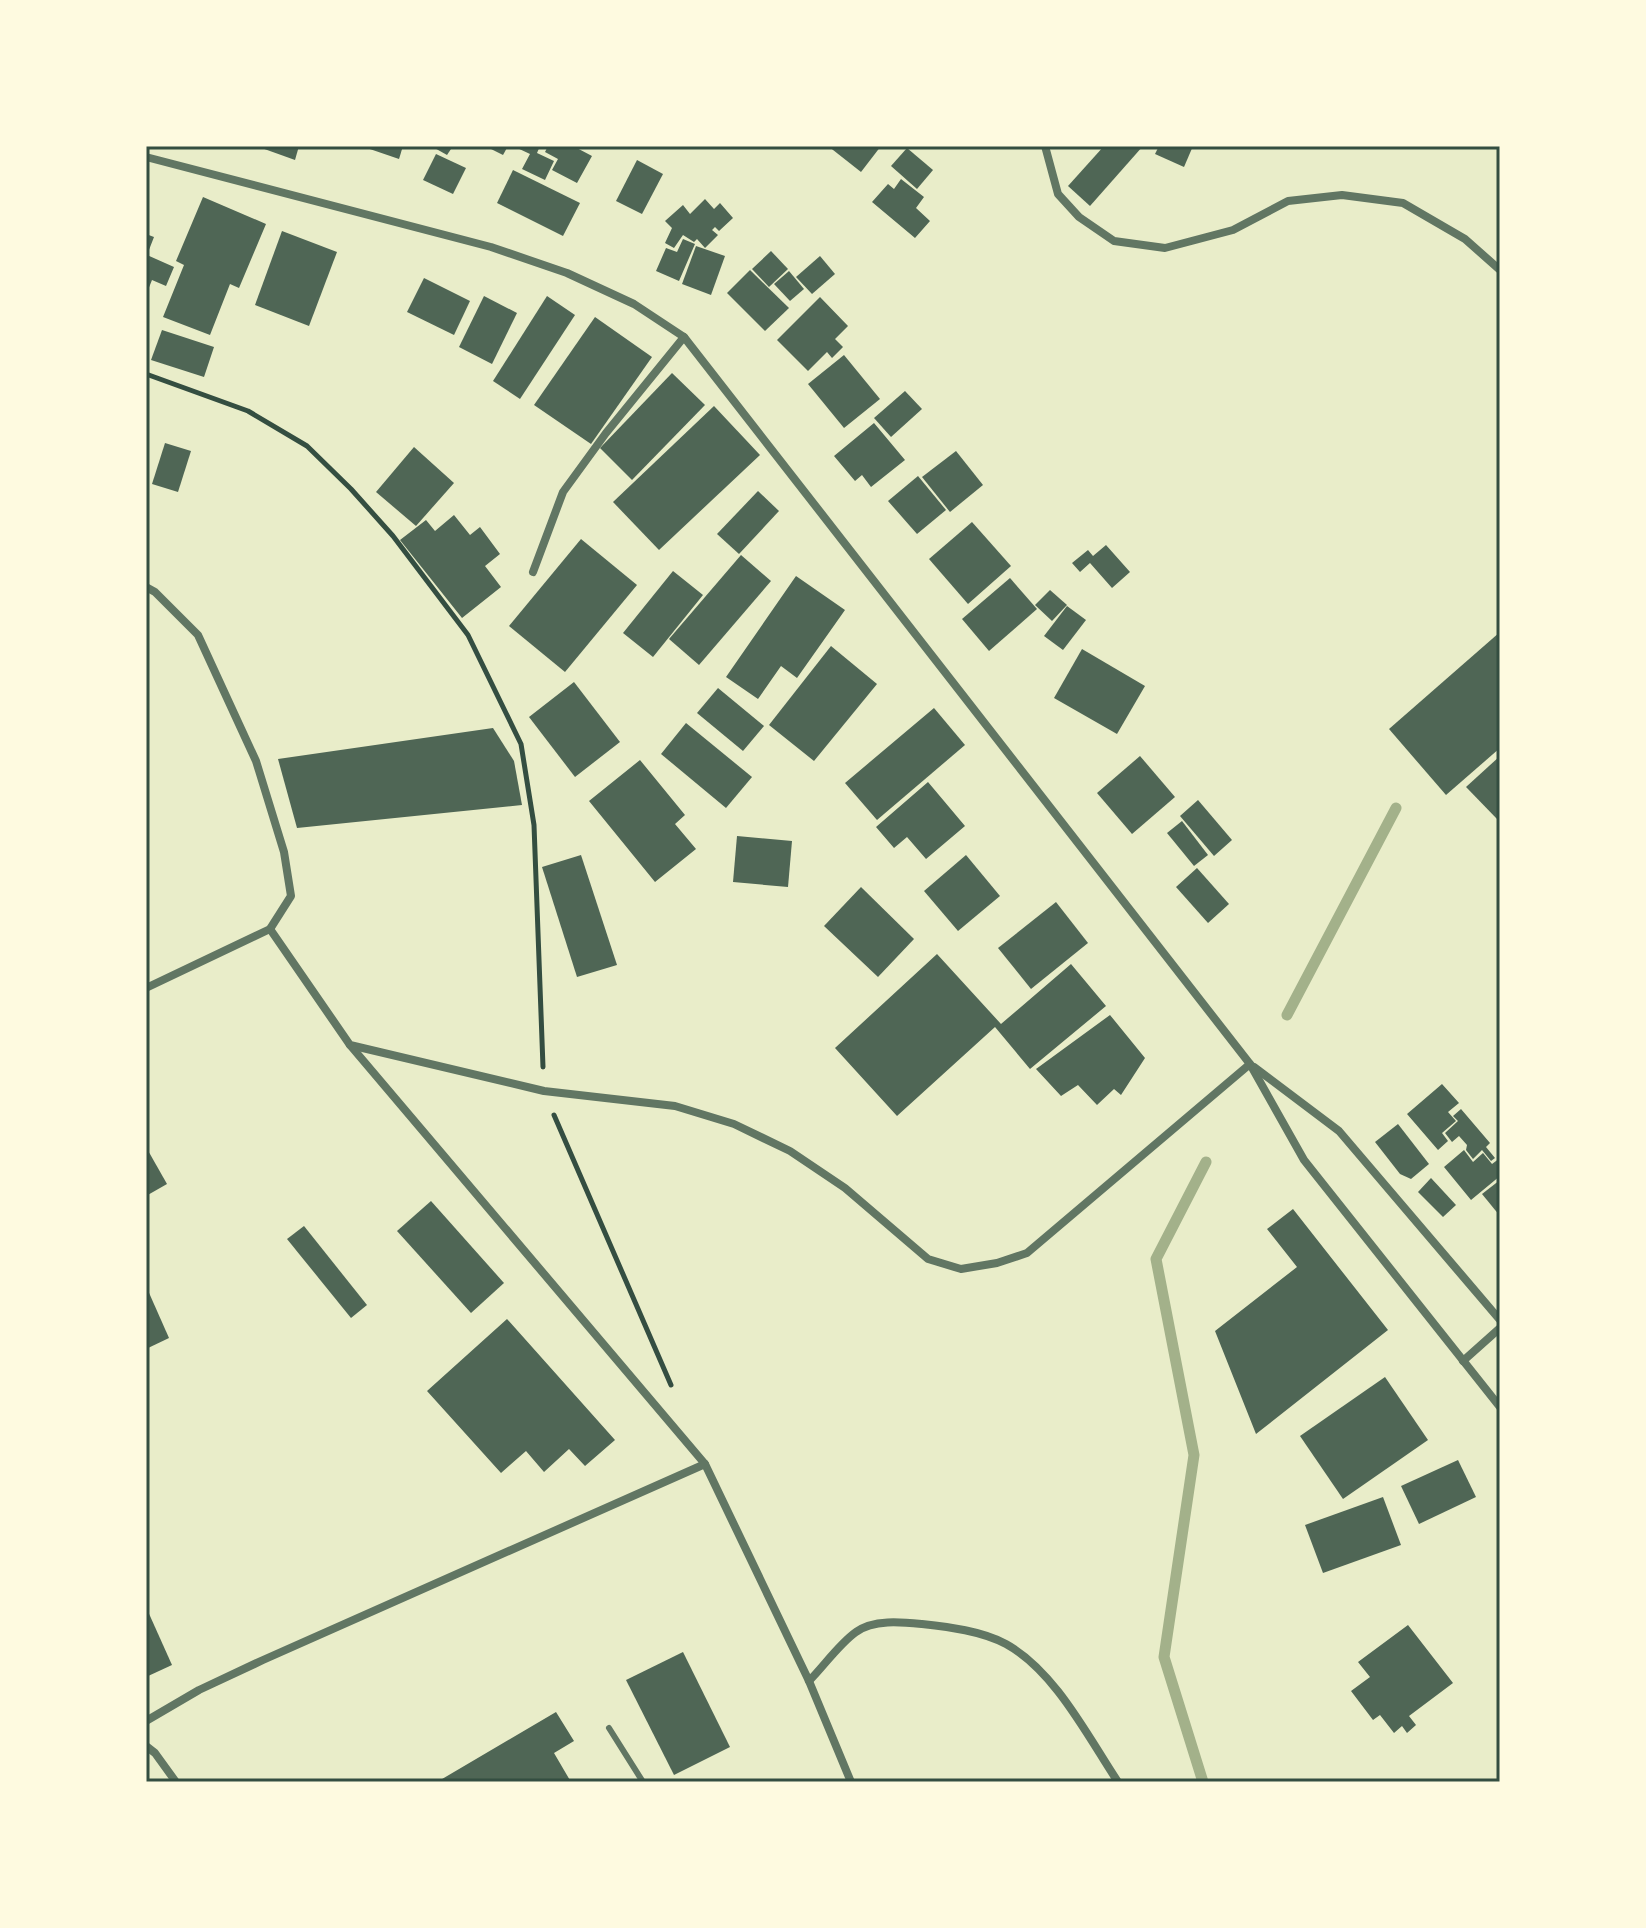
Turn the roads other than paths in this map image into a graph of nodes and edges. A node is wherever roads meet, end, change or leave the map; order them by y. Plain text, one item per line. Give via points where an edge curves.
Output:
1 (1045, 146) edge
2 (146, 157) edge
3 (1500, 270) edge
4 (684, 337) junction
5 (533, 572) dead end
6 (146, 587) edge
7 (270, 929) junction
8 (146, 988) edge
9 (350, 1045) junction
10 (1250, 1064) junction
11 (1500, 1320) edge
12 (1500, 1328) edge
13 (1463, 1361) junction
14 (1500, 1407) edge
15 (705, 1464) junction
16 (809, 1681) junction
17 (146, 1721) edge
18 (609, 1728) dead end
19 (146, 1746) edge
20 (176, 1782) edge
21 (643, 1782) edge
22 (851, 1782) edge
23 (1118, 1782) edge

1 - 3 street via 1058,194 1079,217 1114,241 1165,248 1233,230 1288,201 1342,195 1403,203 1465,239
2 - 4 street via 491,247 607,291
4 - 5 street via 563,492
4 - 10 street
6 - 7 street via 198,635 256,761 284,852 291,896
7 - 8 street
7 - 9 street
9 - 10 street via 544,1091 675,1106 734,1124 790,1151 845,1188 928,1259 961,1269 1027,1253
9 - 15 street
10 - 11 street via 1339,1131
10 - 13 street via 1304,1160
12 - 13 street
13 - 14 street
15 - 16 street
15 - 17 street via 263,1660
16 - 22 street
16 - 23 street via 856,1632 872,1624 953,1628 1005,1643 1050,1681
18 - 21 lane
19 - 20 street

